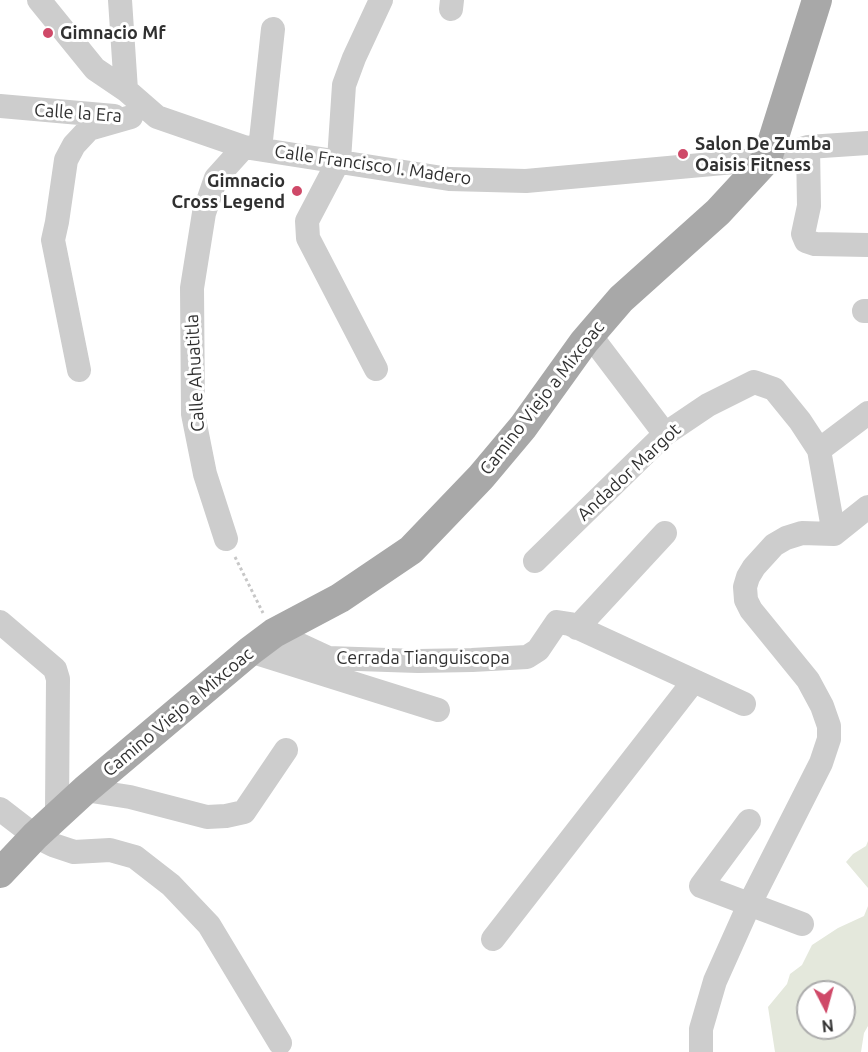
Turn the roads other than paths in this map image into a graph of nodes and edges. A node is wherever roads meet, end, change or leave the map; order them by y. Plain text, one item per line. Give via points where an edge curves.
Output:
1 (39, 0) edge
2 (120, 0) edge
3 (381, 0) edge
4 (817, 0) edge
5 (273, 28) dead end
6 (126, 90) junction
7 (0, 106) edge
8 (131, 117) junction
9 (157, 117) junction
10 (868, 143) edge
11 (808, 147) junction
12 (252, 148) junction
13 (767, 159) junction
14 (339, 160) junction
15 (868, 245) edge
16 (590, 335) junction
17 (376, 369) dead end
18 (79, 370) dead end
19 (868, 413) edge
20 (665, 434) junction
21 (819, 450) junction
22 (868, 507) edge
23 (665, 533) dead end
24 (834, 534) junction
25 (226, 539) road end
26 (535, 561) dead end
27 (0, 622) edge
28 (577, 628) junction
29 (262, 642) junction
30 (693, 682) junction
31 (744, 704) dead end
32 (438, 710) dead end
33 (286, 750) dead end
34 (85, 790) junction
35 (0, 809) edge
36 (749, 821) dead end
37 (44, 827) junction
38 (0, 873) edge
39 (749, 904) junction
40 (802, 924) dead end
41 (493, 939) dead end
42 (280, 1043) dead end
43 (701, 1052) edge

1 - 6 street, Calle Francisco I. Madero via 94,69
2 - 6 street
3 - 14 street via 344,86
4 - 13 main road
5 - 12 street
6 - 9 street, Calle Francisco I. Madero
7 - 8 street, Calle la Era
8 - 9 street, Calle la Era
8 - 18 street via 89,129 66,160 53,240
9 - 12 street, Calle Francisco I. Madero
10 - 11 street, Calle Francisco I. Madero
11 - 13 street, Calle Francisco I. Madero
11 - 15 street via 809,207 803,234 806,241
12 - 14 street, Calle Francisco I. Madero
12 - 25 street, Calle Ahuatitla via 216,178 204,213 192,288 194,414 205,474
13 - 14 street, Calle Francisco I. Madero via 526,181 449,179
13 - 16 main road, Camino Viejo a Mixcoac via 718,212 621,299
14 - 17 street via 307,221 308,238
16 - 20 street
16 - 29 main road, Camino Viejo a Mixcoac via 523,427 411,550 340,598
19 - 21 street
20 - 21 street, Andador Margot via 708,405 754,382 774,389
20 - 26 street, Andador Margot
21 - 24 street, Andador Margot
22 - 24 street
23 - 28 street
24 - 39 street via 802,533 774,545 754,567 745,587 751,610 808,680 822,706 829,739 821,764
27 - 37 street via 55,669 58,679 57,809
28 - 29 street, Cerrada Tianguiscopa via 557,622 538,650 526,657 418,662 328,658
28 - 30 street, Cerrada Tianguiscopa
29 - 32 street
29 - 34 main road, Camino Viejo a Mixcoac
30 - 31 street, Cerrada Tianguiscopa
30 - 41 street
33 - 34 street via 244,812 226,816 207,817
34 - 37 main road, Camino Viejo a Mixcoac
35 - 37 street
36 - 39 street via 701,886
37 - 38 main road, Camino Viejo a Mixcoac
37 - 42 street via 53,845 74,852 110,850 135,857 171,885 209,925
39 - 40 street
39 - 43 street via 715,981 701,1029

